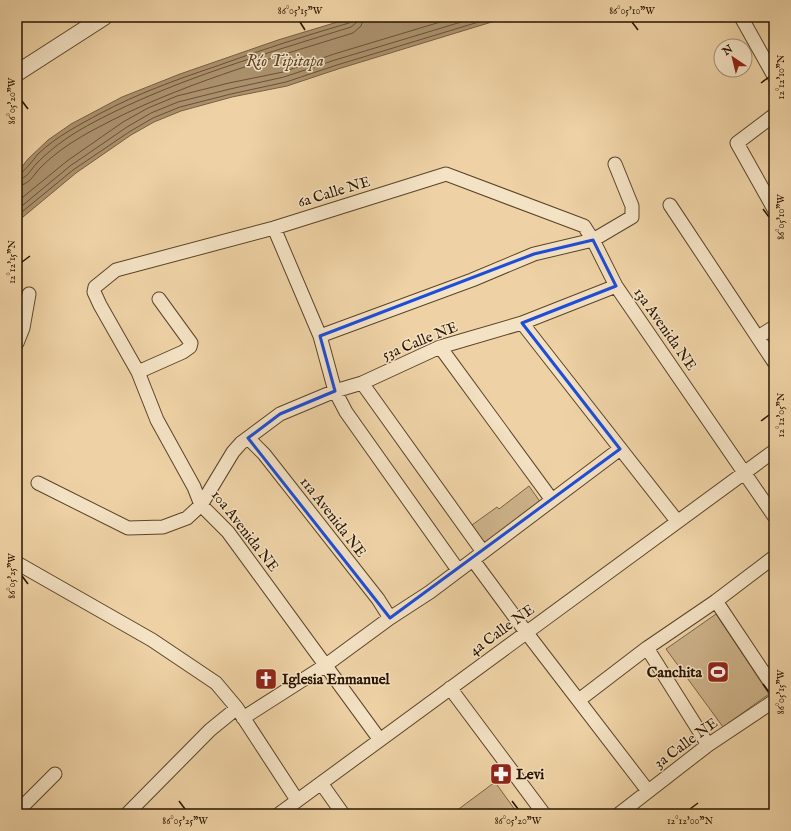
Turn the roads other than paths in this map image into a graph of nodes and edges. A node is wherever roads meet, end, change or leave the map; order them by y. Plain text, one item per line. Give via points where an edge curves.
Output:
1 (104, 17) edge
2 (741, 17) edge
3 (17, 73) edge
4 (774, 76) edge
5 (774, 115) edge
6 (615, 164) dead end
7 (670, 205) dead end
8 (774, 209) edge
9 (274, 228) junction
10 (593, 240) junction
11 (616, 286) junction
12 (29, 294) dead end
13 (159, 299) dead end
14 (100, 305) joint
15 (522, 323) junction
16 (774, 326) edge
17 (320, 336) junction
18 (758, 337) junction
19 (17, 343) edge
20 (440, 347) junction
21 (774, 362) edge
22 (138, 372) junction
23 (362, 383) junction
24 (335, 390) junction
25 (248, 438) junction
26 (620, 449) junction
27 (774, 451) edge
28 (744, 472) junction
29 (38, 483) dead end
30 (552, 500) junction
31 (201, 505) junction
32 (774, 516) edge
33 (677, 521) junction
34 (478, 556) junction
35 (774, 557) edge
36 (17, 563) edge
37 (458, 570) junction
38 (716, 601) junction
39 (390, 618) junction
40 (526, 632) junction
41 (647, 648) junction
42 (326, 665) junction
43 (450, 688) junction
44 (774, 688) edge
45 (579, 700) junction
46 (774, 700) edge
47 (240, 713) junction
48 (380, 740) junction
49 (708, 745) junction
50 (55, 774) dead end
51 (321, 783) junction
52 (648, 791) junction
53 (297, 800) junction
54 (17, 812) edge
55 (127, 814) edge
56 (279, 814) edge
57 (343, 814) edge
58 (544, 814) edge
59 (619, 814) edge

1 - 3 street
2 - 4 street
5 - 8 street via 737,143
6 - 10 street via 632,206 632,217
7 - 18 street
9 - 10 street, 6a Calle NE via 446,174 584,226
9 - 14 street, 6a Calle NE via 116,270 95,287 94,292
9 - 17 street
10 - 11 street, 13a Avenida NE
10 - 17 street via 534,254 472,280
11 - 15 street, 53a Calle NE
11 - 28 street, 13a Avenida NE
12 - 19 street
13 - 22 street via 191,343 190,347
14 - 22 street, 10a Avenida NE
15 - 20 street, 53a Calle NE
15 - 26 street
16 - 18 street
17 - 24 street
18 - 21 street
20 - 23 street, 53a Calle NE
20 - 30 street
22 - 31 street, 10a Avenida NE via 157,420 194,487
23 - 24 street, 53a Calle NE
23 - 34 street
24 - 25 street, 53a Calle NE via 280,414
24 - 37 street via 346,412
25 - 31 street, 53a Calle NE via 233,452
25 - 39 street, 11a Avenida NE via 264,454 378,599
26 - 30 street
26 - 33 street
27 - 28 street, 4a Calle NE
28 - 32 street, 13a Avenida NE
28 - 33 street, 4a Calle NE
29 - 31 street, 53a Calle NE via 128,528 163,527 187,518
30 - 34 street
31 - 42 street, 10a Avenida NE via 228,532
33 - 40 street, 4a Calle NE
34 - 37 street
34 - 40 street
35 - 38 street
36 - 47 street via 152,640 216,683
37 - 39 street
38 - 41 street
38 - 44 street
39 - 42 street
40 - 43 street, 4a Calle NE
40 - 45 street
41 - 45 street
41 - 49 street
42 - 47 street
42 - 48 street, 10a Avenida NE
43 - 48 street, 4a Calle NE
43 - 58 street
45 - 52 street
46 - 49 street, 3a Calle NE
47 - 53 street
47 - 55 street via 210,730
48 - 51 street, 4a Calle NE
49 - 52 street, 3a Calle NE
50 - 54 street
51 - 53 street, 4a Calle NE
51 - 57 street
52 - 59 street, 3a Calle NE
53 - 56 street, 4a Calle NE

